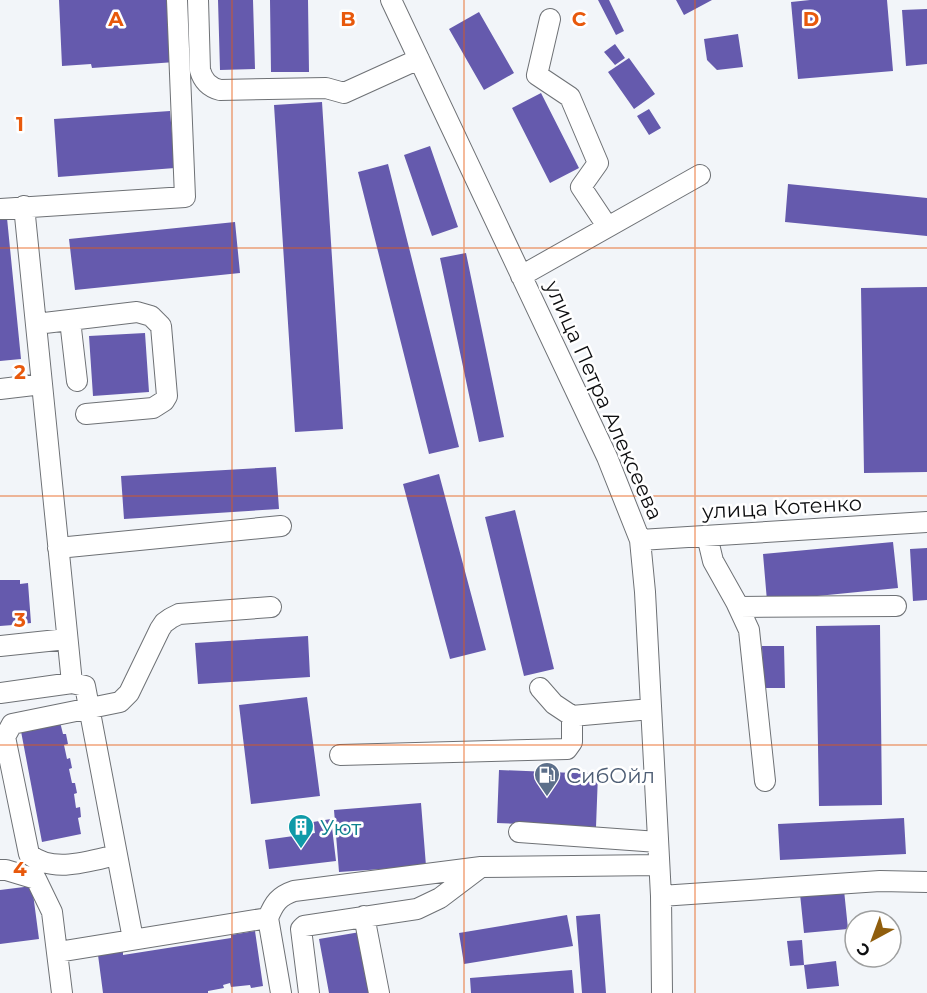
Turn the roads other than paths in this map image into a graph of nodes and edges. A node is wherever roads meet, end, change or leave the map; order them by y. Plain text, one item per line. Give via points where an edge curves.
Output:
1 (177, 0) edge
2 (198, 0) edge
3 (391, 0) edge
4 (550, 19) dead end
5 (419, 59) junction
6 (700, 175) dead end
7 (24, 206) junction
8 (0, 208) edge
9 (607, 226) junction
10 (521, 276) junction
11 (70, 320) junction
12 (36, 324) junction
13 (77, 381) dead end
14 (42, 384) junction
15 (0, 389) edge
16 (86, 414) dead end
17 (927, 522) edge
18 (281, 526) dead end
19 (707, 536) junction
20 (640, 540) junction
21 (58, 548) junction
22 (896, 606) dead end
23 (271, 607) dead end
24 (739, 607) junction
25 (67, 639) junction
26 (0, 646) edge
27 (72, 682) junction
28 (540, 688) dead end
29 (0, 693) edge
30 (90, 708) junction
31 (651, 709) junction
32 (572, 716) junction
33 (340, 755) dead end
34 (765, 781) dead end
35 (519, 832) dead end
36 (658, 842) junction
37 (116, 855) junction
38 (659, 865) junction
39 (481, 867) junction
40 (0, 870) edge
41 (927, 882) edge
42 (661, 896) junction
43 (364, 916) junction
44 (268, 918) junction
45 (133, 939) junction
46 (58, 952) junction
47 (62, 993) edge
48 (280, 993) edge
49 (309, 993) edge
50 (379, 993) edge
51 (663, 993) edge

1 - 7 street via 185,196
2 - 5 street via 200,70 212,88 326,88 344,93
3 - 5 street, улица Петра Алексеева
4 - 9 street via 537,75 570,97 598,163 581,187
5 - 10 street, улица Петра Алексеева
6 - 9 street
7 - 8 street
7 - 12 street
9 - 10 street
10 - 20 street, улица Петра Алексеева via 607,457
11 - 12 street
11 - 13 street
11 - 16 street via 137,312 151,316 161,326 164,401 153,408
12 - 14 street
14 - 15 street
14 - 21 street
17 - 19 street, улица Котенко
18 - 21 street
19 - 20 street, улица Котенко
19 - 24 street via 713,561
20 - 31 street, улица Петра Алексеева
21 - 25 street
22 - 24 street
23 - 30 street via 179,614 171,618 160,629 125,698
24 - 34 street via 749,630
25 - 26 street
25 - 27 street
27 - 29 street
27 - 30 street via 85,686
28 - 32 street
30 - 37 street
30 - 37 street via 12,724 5,737 29,854 64,866
31 - 32 street
31 - 36 street, улица Петра Алексеева
32 - 33 street via 572,741 567,748
35 - 36 street
36 - 38 street, улица Петра Алексеева
37 - 45 street
38 - 39 street
38 - 42 street, улица Петра Алексеева
39 - 43 street via 417,909
39 - 44 street via 294,891 282,895
40 - 46 street via 36,879 52,912
41 - 42 street via 880,881
42 - 51 street, улица Петра Алексеева
43 - 49 street via 302,927
43 - 50 street
44 - 45 street
44 - 48 street
45 - 46 street
46 - 47 street

